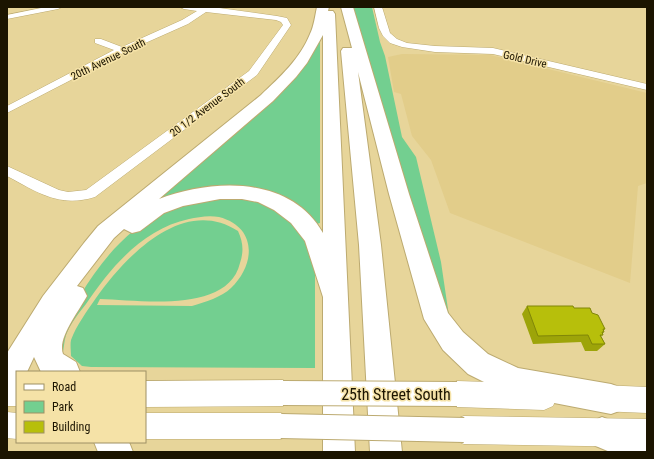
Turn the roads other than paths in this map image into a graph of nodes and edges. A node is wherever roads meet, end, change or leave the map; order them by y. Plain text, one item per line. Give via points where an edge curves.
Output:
1 (58, 7) edge
2 (184, 7) edge
3 (323, 7) edge
4 (328, 7) edge
5 (343, 7) edge
6 (347, 7) edge
7 (378, 7) edge
8 (206, 8) edge
9 (7, 17) edge
10 (98, 41) dead end
11 (122, 50) junction
12 (647, 86) edge
13 (7, 110) edge
14 (7, 170) edge
15 (335, 296) junction
16 (64, 371) edge
17 (7, 382) edge
18 (146, 394) edge
19 (611, 399) junction
20 (647, 400) edge
21 (146, 426) edge
22 (602, 433) junction
23 (647, 433) edge
24 (111, 443) edge
25 (647, 451) edge
26 (117, 452) edge
27 (339, 452) edge
28 (386, 452) edge

1 - 9 street
2 - 8 street
3 - 17 highway via 317,34 291,74 267,98 106,232 84,257 60,290
4 - 15 highway
5 - 28 highway via 370,245
6 - 19 highway via 397,187 438,319 453,341 478,364 496,374 518,382
7 - 12 street, Gold Drive via 385,33 402,44 430,49 493,51
8 - 11 street, 20th Avenue South via 167,32
8 - 14 street, 20 1/2 Avenue South via 284,20 287,25 253,73 98,189 80,198 62,197
10 - 11 street
11 - 13 street, 20th Avenue South
15 - 16 highway via 314,236 292,211 266,197 242,192 214,191 183,198 156,209 123,231 82,284 65,309 51,338 48,356 54,366
15 - 27 highway
18 - 19 main road, 25th Street South, bridge via 457,394
19 - 20 main road, 25th Street South
21 - 22 main road, bridge via 281,426
22 - 23 main road
22 - 25 highway
24 - 26 highway

